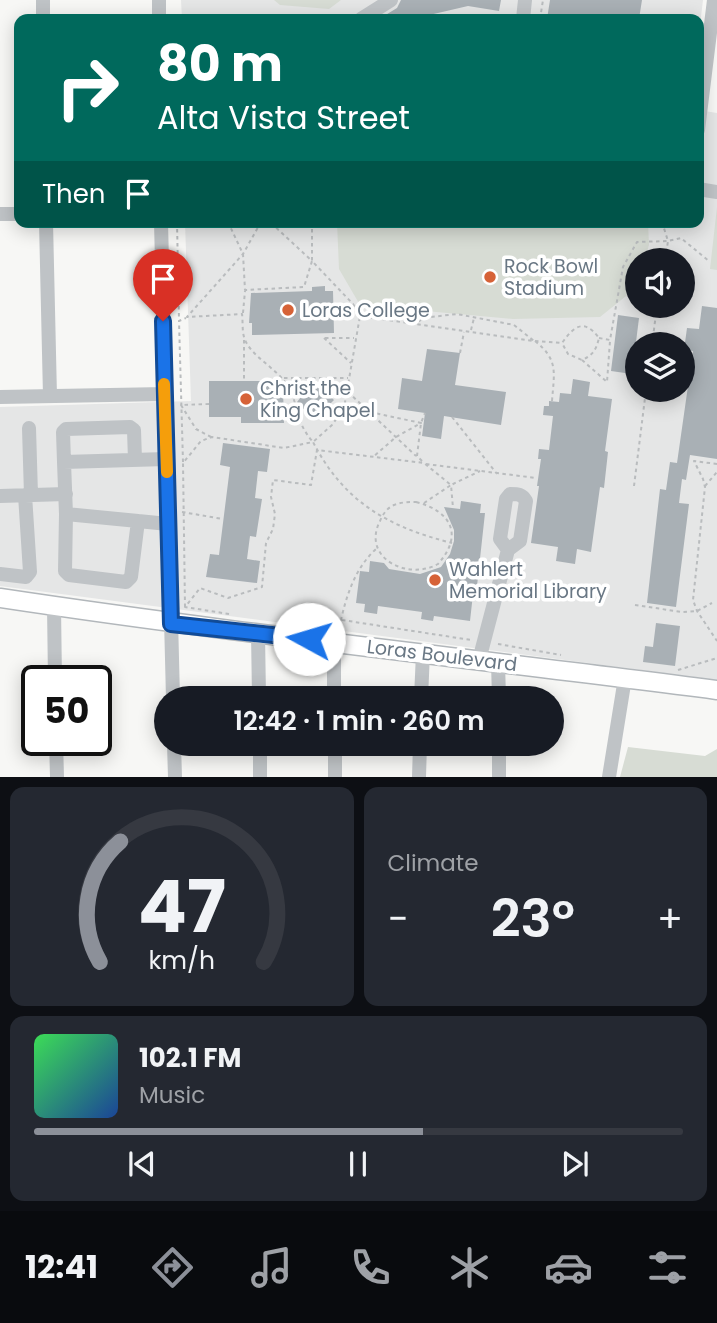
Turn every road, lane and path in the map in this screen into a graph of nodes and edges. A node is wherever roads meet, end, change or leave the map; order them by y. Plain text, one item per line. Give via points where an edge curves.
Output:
1 (391, 0) edge
2 (714, 0) edge
3 (369, 14) edge
4 (714, 21) edge
5 (704, 86) edge
6 (46, 228) edge
7 (161, 228) edge
8 (177, 228) edge
9 (231, 228) edge
10 (258, 228) edge
11 (276, 228) edge
12 (312, 228) edge
13 (664, 228) edge
14 (668, 241) junction
15 (667, 248) edge
16 (243, 254) junction
17 (312, 261) junction
18 (710, 262) dead end
19 (245, 289) junction
20 (242, 314) junction
21 (360, 316) junction
22 (187, 317) junction
23 (474, 317) junction
24 (179, 321) junction
25 (417, 324) junction
26 (464, 331) junction
27 (471, 332) junction
28 (356, 338) junction
29 (599, 338) junction
30 (244, 339) junction
31 (610, 340) junction
32 (534, 341) junction
33 (562, 343) junction
34 (460, 353) dead end
35 (582, 360) junction
36 (352, 363) junction
37 (349, 378) junction
38 (284, 379) junction
39 (244, 381) dead end
40 (348, 391) junction
41 (165, 394) junction
42 (50, 396) junction
43 (0, 397) edge
44 (552, 401) dead end
45 (644, 402) edge
46 (209, 404) dead end
47 (181, 405) junction
48 (370, 412) junction
49 (425, 412) dead end
50 (452, 418) dead end
51 (421, 423) junction
52 (29, 428) dead end
53 (212, 437) junction
54 (396, 437) junction
55 (313, 442) junction
56 (317, 450) junction
57 (416, 456) junction
58 (371, 458) junction
59 (166, 459) junction
60 (135, 460) junction
61 (64, 462) junction
62 (183, 463) junction
63 (424, 463) junction
64 (717, 464) edge
65 (480, 471) junction
66 (717, 472) edge
67 (497, 474) junction
68 (536, 478) dead end
69 (451, 485) junction
70 (634, 485) dead end
71 (705, 487) junction
72 (66, 494) junction
73 (28, 495) junction
74 (0, 496) edge
75 (424, 504) junction
76 (453, 508) dead end
77 (168, 509) junction
78 (183, 512) junction
79 (66, 514) junction
80 (382, 518) junction
81 (223, 519) dead end
82 (138, 521) junction
83 (168, 524) junction
84 (452, 543) junction
85 (377, 548) junction
86 (508, 550) dead end
87 (0, 574) edge
88 (0, 598) edge
89 (712, 603) dead end
90 (635, 605) dead end
91 (54, 606) junction
92 (697, 611) junction
93 (235, 615) dead end
94 (181, 619) junction
95 (341, 620) junction
96 (311, 627) dead end
97 (258, 633) junction
98 (717, 641) edge
99 (334, 642) junction
100 (483, 642) junction
101 (423, 653) junction
102 (565, 655) dead end
103 (717, 658) edge
104 (479, 660) junction
105 (498, 663) junction
106 (55, 665) edge
107 (678, 670) dead end
108 (625, 678) junction
109 (174, 686) edge
110 (259, 686) edge
111 (334, 686) edge
112 (422, 686) edge
113 (499, 686) edge
114 (717, 690) edge
115 (56, 756) edge
116 (174, 756) edge
117 (260, 756) edge
118 (335, 756) edge
119 (420, 756) edge
120 (499, 756) edge
121 (57, 777) edge
122 (175, 777) edge
123 (260, 777) edge
124 (335, 777) edge
125 (419, 777) edge
126 (499, 777) edge
127 (609, 777) edge

1 - 3 street
2 - 4 street
4 - 5 street
6 - 42 street
7 - 41 street
8 - 24 path
9 - 16 path
10 - 16 path
11 - 17 path
12 - 17 path
13 - 14 path
14 - 15 path
14 - 18 path via 681,238
14 - 31 path via 637,242 623,267
16 - 19 path
16 - 22 path
17 - 19 path via 304,287
17 - 21 path
19 - 20 path
20 - 22 path
20 - 30 path
21 - 25 path
21 - 28 path
22 - 24 path
23 - 25 path via 422,317
23 - 27 path
23 - 32 path via 514,325
24 - 47 path
25 - 26 path
26 - 27 path
26 - 34 path
27 - 32 path
28 - 36 path
28 - 36 path via 324,338
29 - 31 path
29 - 33 path via 592,329 581,326 572,329
29 - 35 path via 591,356
30 - 38 path
30 - 39 path
31 - 35 path via 607,382
32 - 33 path
32 - 44 path via 552,359
33 - 35 path via 568,354
36 - 37 path
37 - 38 path
37 - 40 path
38 - 55 path via 303,431
40 - 48 path
40 - 55 path via 344,408
41 - 42 street
41 - 59 street
42 - 43 street
45 - 70 path
46 - 47 path
47 - 53 path via 196,429
47 - 62 path
48 - 51 path
48 - 54 path
49 - 51 path
50 - 67 path
51 - 54 path
51 - 57 path
52 - 73 street
53 - 55 path via 284,447
53 - 62 path via 201,441
54 - 57 path
54 - 58 path
55 - 56 path
56 - 58 path
56 - 80 path via 349,493
56 - 94 path via 311,485 274,480 275,514 266,544 262,587 228,598 200,588
57 - 63 path
58 - 63 path
59 - 60 street
59 - 77 street
60 - 61 street
60 - 61 street via 134,430 130,427 65,429
61 - 72 street
62 - 78 path
63 - 65 path
63 - 69 path
64 - 71 path via 694,461
65 - 67 path
65 - 69 path
66 - 71 path
67 - 68 path
69 - 75 path
69 - 76 path
71 - 92 path via 693,600
72 - 73 street
72 - 79 street
73 - 74 street
73 - 87 street via 30,572 26,577
75 - 80 path via 394,505
75 - 84 path via 443,513
77 - 78 path
77 - 83 street
78 - 81 path
78 - 94 path
79 - 82 street
79 - 82 street via 65,571 126,582 131,577
80 - 84 path
80 - 85 path
82 - 83 street
83 - 94 street
84 - 85 path via 438,564 415,570 396,566
85 - 95 path via 366,558 348,591
86 - 100 street
88 - 91 main road, Loras Boulevard
89 - 92 path
90 - 92 path
91 - 94 main road, Loras Boulevard
91 - 106 street
92 - 98 path
93 - 94 path
94 - 97 main road, Loras Boulevard
94 - 109 street
95 - 96 path
95 - 100 path
97 - 99 main road, Loras Boulevard
97 - 110 street
99 - 101 main road, Loras Boulevard
99 - 111 street
100 - 102 path
100 - 104 street
101 - 104 main road, Loras Boulevard
101 - 112 street
103 - 107 path
104 - 105 main road, Loras Boulevard
105 - 108 main road, Loras Boulevard
105 - 113 street
108 - 114 main road, Loras Boulevard
108 - 127 street
115 - 121 street
116 - 122 street
117 - 123 street
118 - 124 street
119 - 125 street
120 - 126 street

